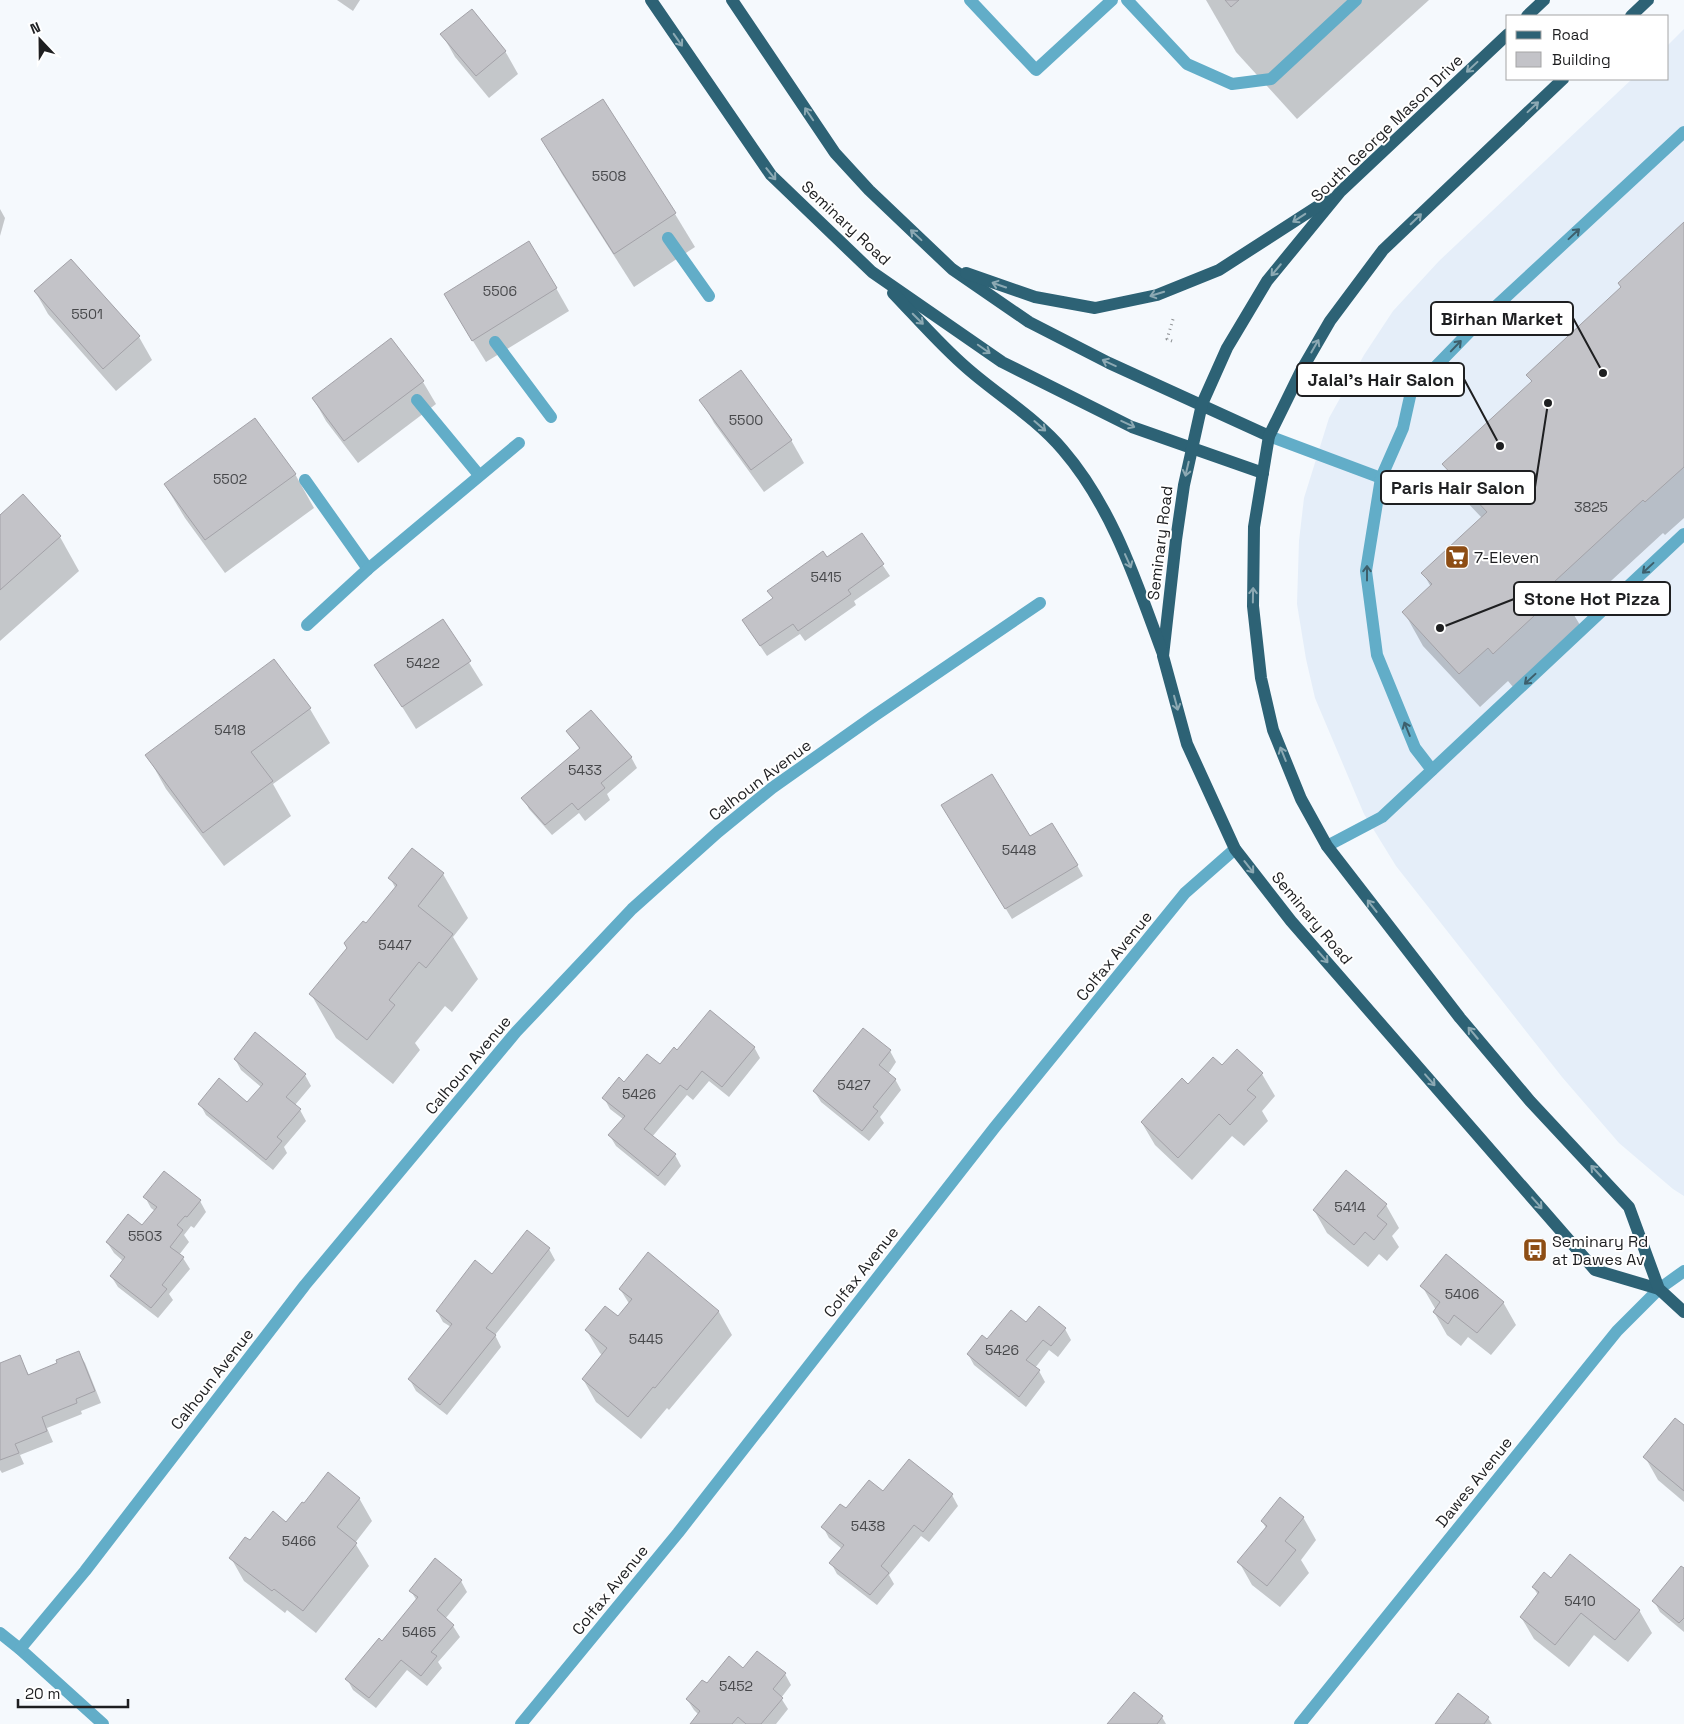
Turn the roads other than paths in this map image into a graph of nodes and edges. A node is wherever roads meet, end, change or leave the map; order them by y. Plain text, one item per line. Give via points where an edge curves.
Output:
1 (651, 0) edge
2 (732, 0) edge
3 (970, 0) edge
4 (1112, 0) edge
5 (1126, 0) edge
6 (1356, 0) edge
7 (1544, 0) edge
8 (1648, 0) edge
9 (1528, 15) edge
10 (1632, 15) edge
11 (1506, 36) edge
12 (1563, 80) edge
13 (1684, 132) edge
14 (1340, 192) junction
15 (668, 238) dead end
16 (952, 268) junction
17 (872, 272) junction
18 (708, 296) dead end
19 (495, 342) dead end
20 (417, 400) dead end
21 (1202, 404) junction
22 (550, 418) dead end
23 (1270, 436) junction
24 (519, 443) dead end
25 (1192, 448) junction
26 (1264, 473) junction
27 (479, 475) junction
28 (1381, 478) junction
29 (305, 480) dead end
30 (1684, 534) edge
31 (368, 569) junction
32 (1040, 603) dead end
33 (307, 625) dead end
34 (1164, 656) junction
35 (1432, 770) junction
36 (1327, 846) junction
37 (1235, 849) junction
38 (1684, 1270) edge
39 (1660, 1289) junction
40 (1684, 1312) edge
41 (0, 1633) edge
42 (20, 1649) junction
43 (103, 1724) edge
44 (522, 1724) edge
45 (1300, 1724) edge

1 -> 17 main road, Seminary Road via 772,175
16 -> 2 main road via 868,190 836,153
3 - 4 street via 1036,70
5 - 6 street via 1187,64 1232,84 1271,79
7 - 9 main road
8 - 10 main road
11 -> 14 main road, South George Mason Drive
23 -> 12 main road via 1301,371 1330,321 1383,250
28 -> 13 street via 1403,428 1411,392 1479,322
14 -> 16 main road via 1219,270 1156,295 1095,308 1035,297
14 -> 21 main road, South George Mason Drive via 1267,281 1227,348
15 - 18 street
21 -> 16 main road via 1109,363 1029,322
17 -> 25 main road, Seminary Road via 1002,362 1132,427
17 -> 34 main road via 967,368 1042,428 1064,451 1096,497 1130,565
19 - 22 street
20 - 27 street
21 - 23 main road
21 - 25 main road, Seminary Road
23 - 26 main road, Seminary Road
23 - 28 street
24 - 27 street
25 - 26 main road, Seminary Road
25 -> 34 main road, Seminary Road via 1176,540
36 -> 26 main road, Seminary Road via 1301,799 1273,730 1261,678 1253,606 1254,527
27 - 31 street
35 -> 28 street via 1415,748 1377,655 1366,571
29 - 31 street
30 -> 35 street
31 - 33 street
32 - 42 street, Calhoun Avenue via 772,788 632,909 516,1032 312,1278 85,1571
34 -> 37 main road, Seminary Road via 1187,744
35 - 36 street via 1382,817
39 -> 36 main road, Seminary Road via 1629,1207 1530,1101 1460,1018
37 -> 39 main road, Seminary Road via 1291,921 1595,1270
37 - 44 street, Colfax Avenue via 1185,893 995,1127 678,1533
38 - 39 street, Dawes Avenue
39 - 40 main road, Seminary Road
39 - 45 street, Dawes Avenue via 1617,1331
41 - 42 street
42 - 43 street

